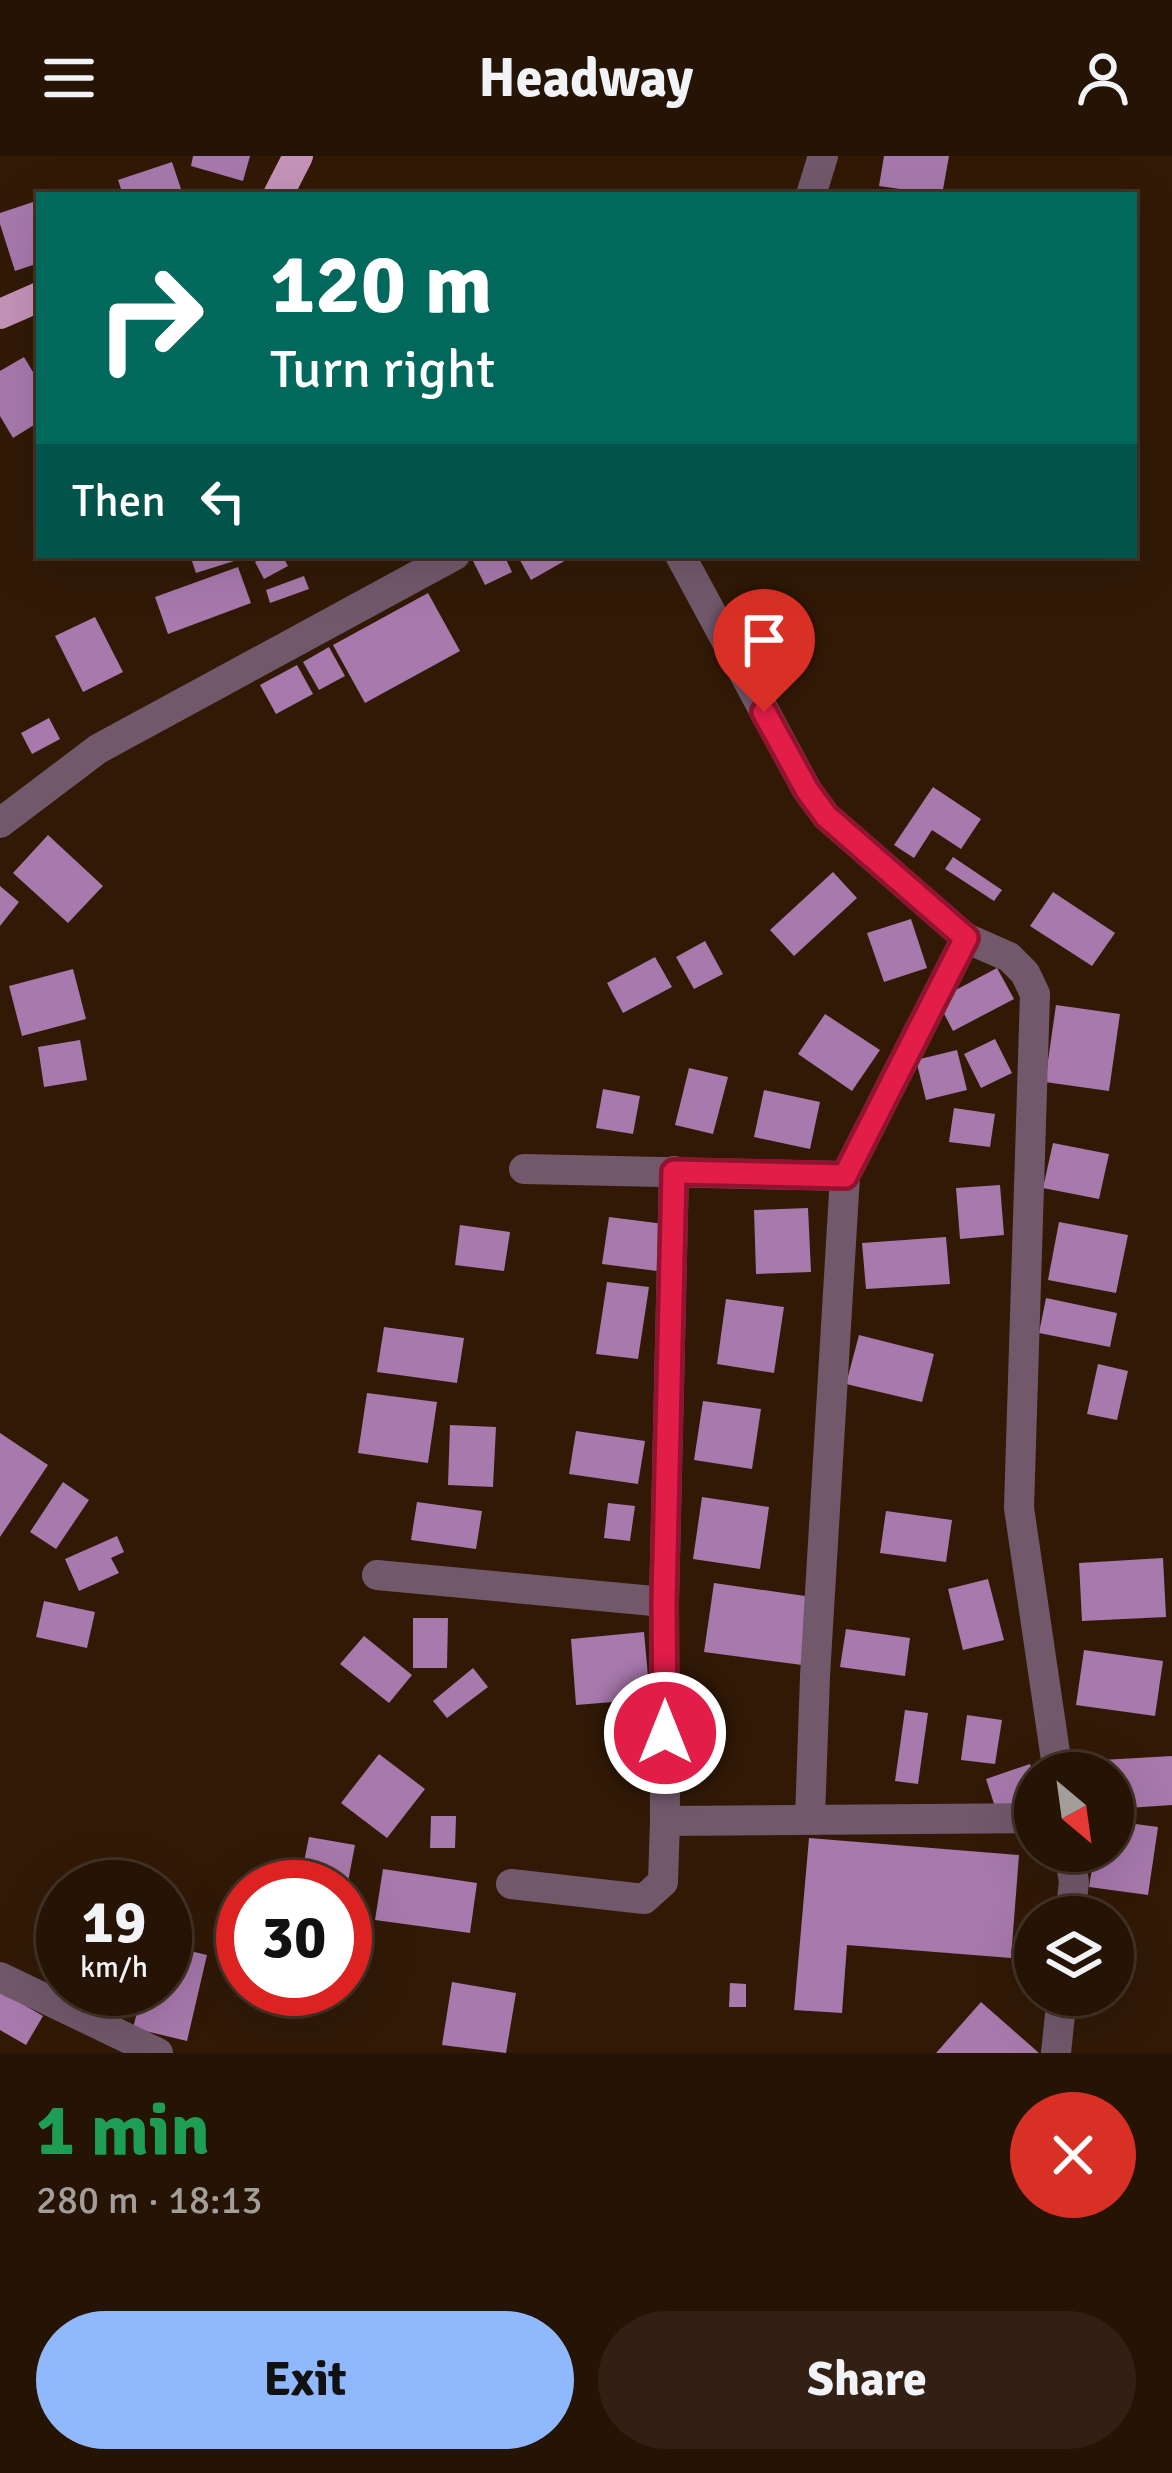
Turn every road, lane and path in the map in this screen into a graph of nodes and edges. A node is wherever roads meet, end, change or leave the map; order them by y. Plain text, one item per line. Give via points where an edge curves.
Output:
1 (298, 156) edge
2 (823, 156) edge
3 (280, 192) edge
4 (812, 192) edge
5 (36, 297) edge
6 (0, 314) edge
7 (449, 558) edge
8 (682, 558) edge
9 (0, 823) edge
10 (966, 938) junction
11 (524, 1169) dead end
12 (674, 1172) junction
13 (845, 1176) junction
14 (377, 1575) dead end
15 (664, 1601) junction
16 (1055, 1752) edge
17 (810, 1818) junction
18 (1014, 1818) edge
19 (665, 1820) junction
20 (512, 1884) dead end
21 (0, 1977) edge
22 (1060, 2016) edge
23 (158, 2053) edge
24 (1056, 2053) edge

1 - 3 main road
2 - 4 street
5 - 6 main road
7 - 9 street via 98,749
8 - 10 street via 826,816
10 - 13 street
10 - 16 street via 1010,957 1034,994 1018,1508
11 - 12 street
12 - 13 street
12 - 15 street
13 - 17 street
14 - 15 street
15 - 19 street
17 - 18 street
17 - 19 street
19 - 20 street via 663,1882 644,1900
21 - 23 street
22 - 24 street

